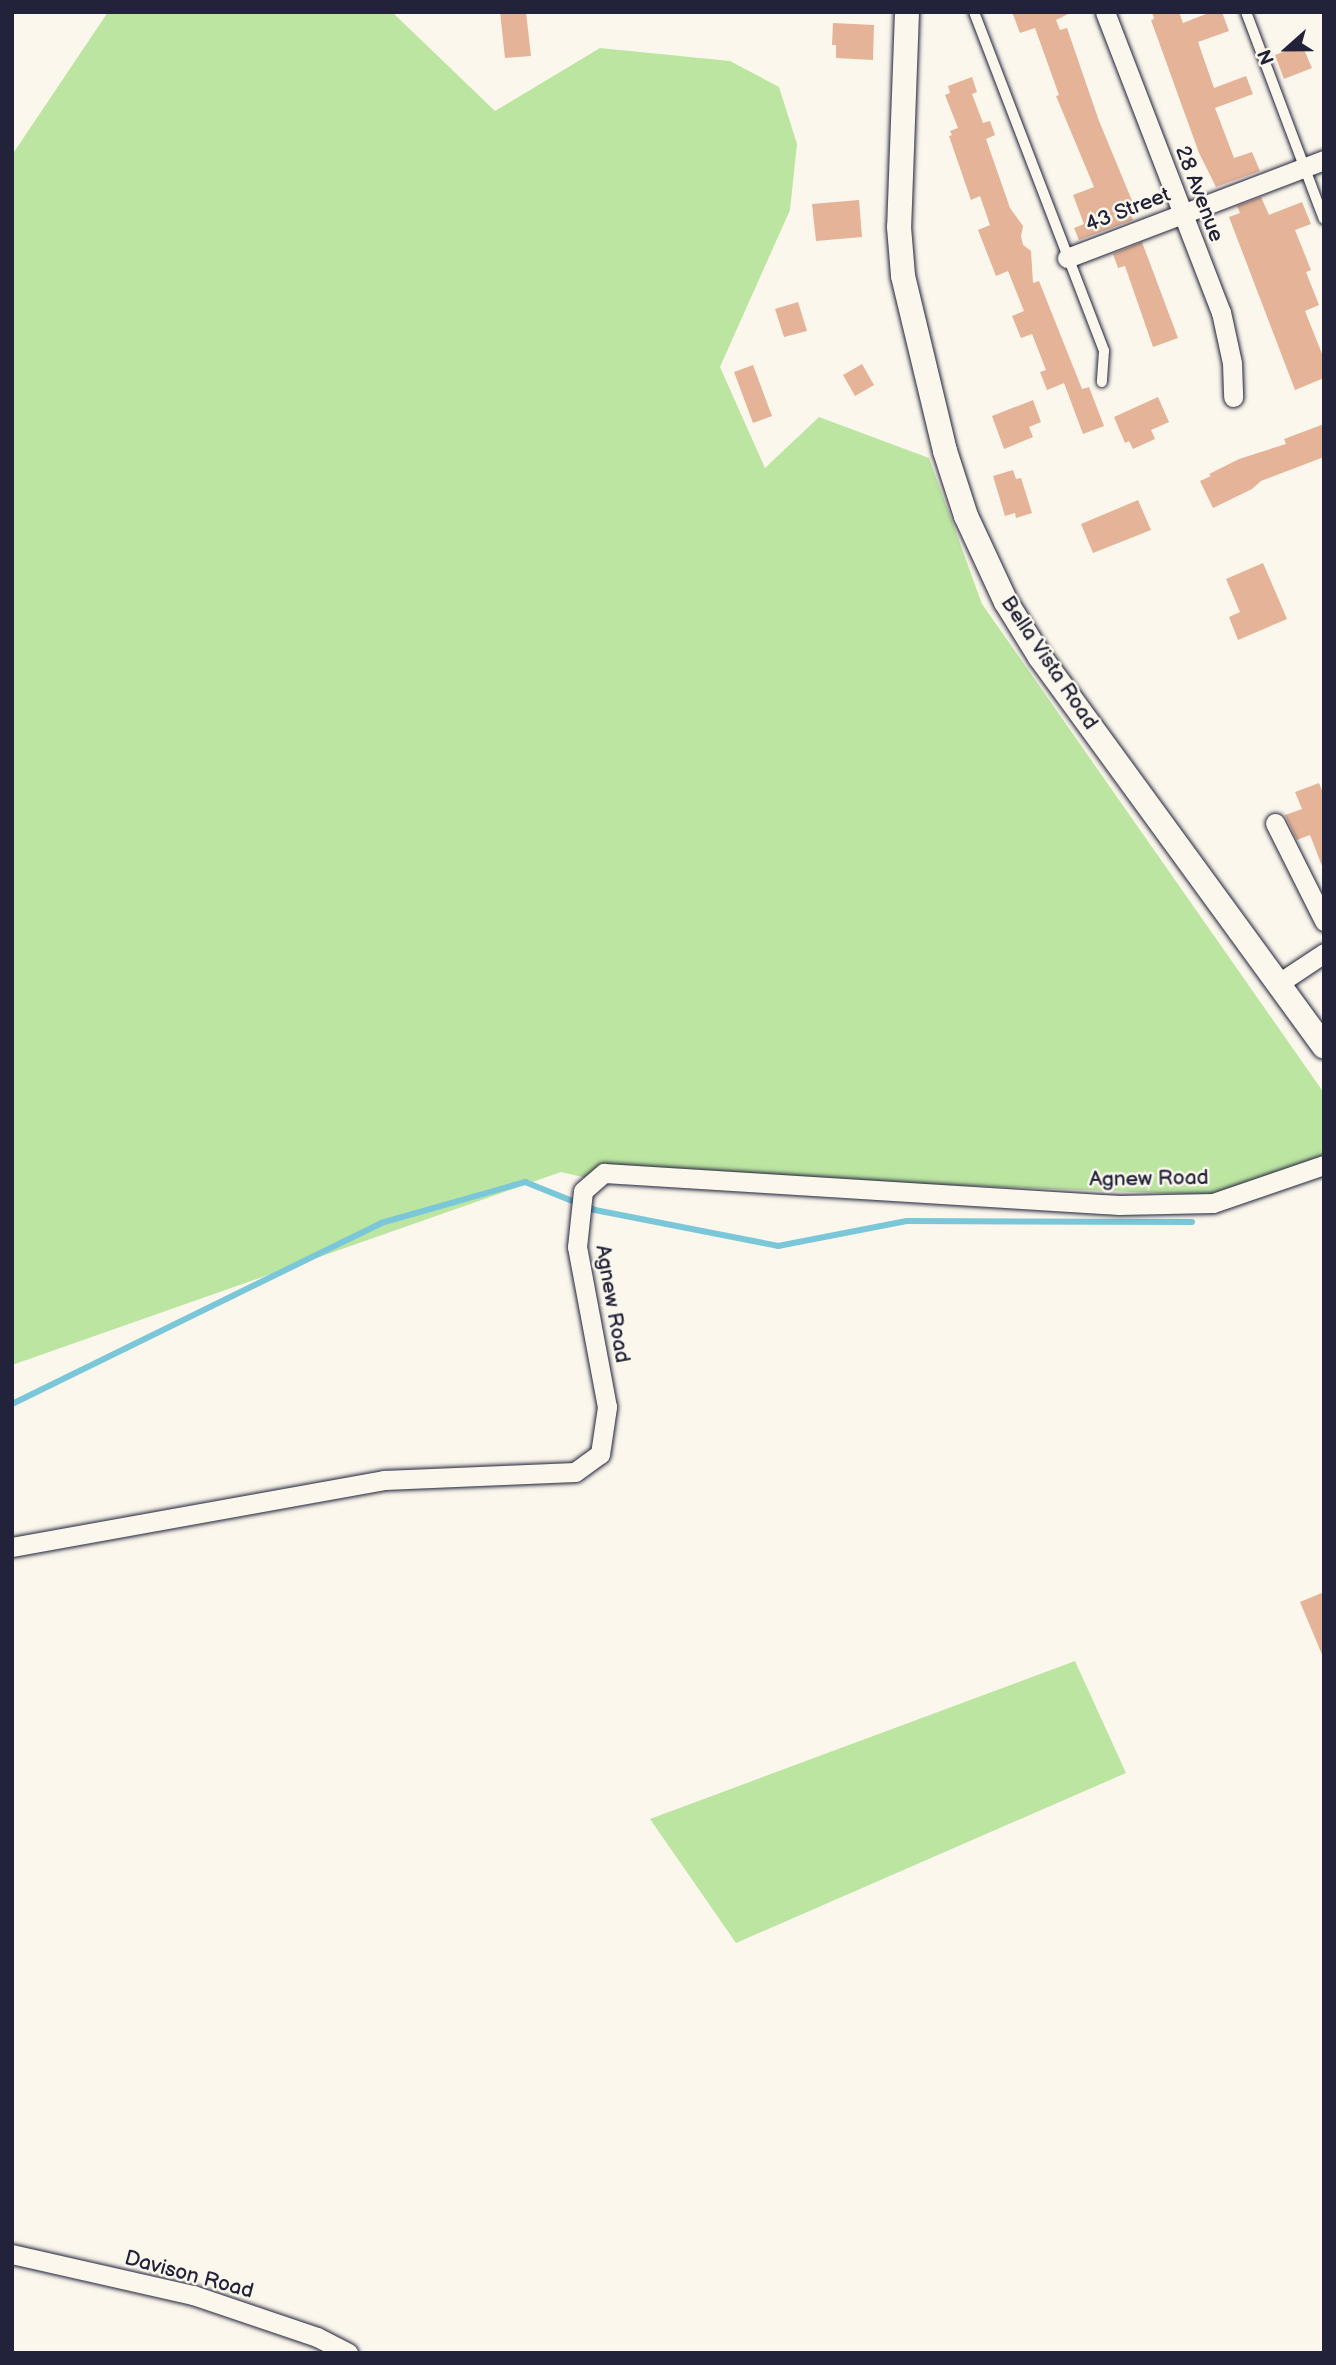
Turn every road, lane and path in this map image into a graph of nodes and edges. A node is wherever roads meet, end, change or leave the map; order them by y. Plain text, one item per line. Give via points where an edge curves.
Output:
1 (908, 12) edge
2 (974, 12) edge
3 (1105, 12) edge
4 (1246, 12) edge
5 (1324, 160) edge
6 (1304, 167) junction
7 (1182, 214) junction
8 (1324, 219) edge
9 (1067, 258) junction
10 (1102, 382) dead end
11 (1233, 397) dead end
12 (1275, 823) dead end
13 (1324, 921) edge
14 (1324, 953) edge
15 (1279, 983) junction
16 (1324, 1046) edge
17 (1324, 1165) edge
18 (12, 1547) edge
19 (12, 2255) edge
20 (348, 2353) edge

1 - 15 street, Bella Vista Road via 900,250 911,319 966,516 1006,602 1040,657
2 - 9 lane
3 - 7 street, 28 Avenue
4 - 6 lane
5 - 6 street, 43 Street
6 - 7 street, 43 Street
6 - 8 lane
7 - 9 street, 43 Street
7 - 11 street, 28 Avenue via 1221,312 1232,363
9 - 10 lane via 1104,351
12 - 13 street
14 - 15 street
15 - 16 street, Bella Vista Road
17 - 18 street, Agnew Road via 1213,1203 1119,1205 604,1173 583,1191 577,1247 607,1407 600,1454 575,1472 384,1479
19 - 20 street, Davison Road via 193,2295 317,2337

